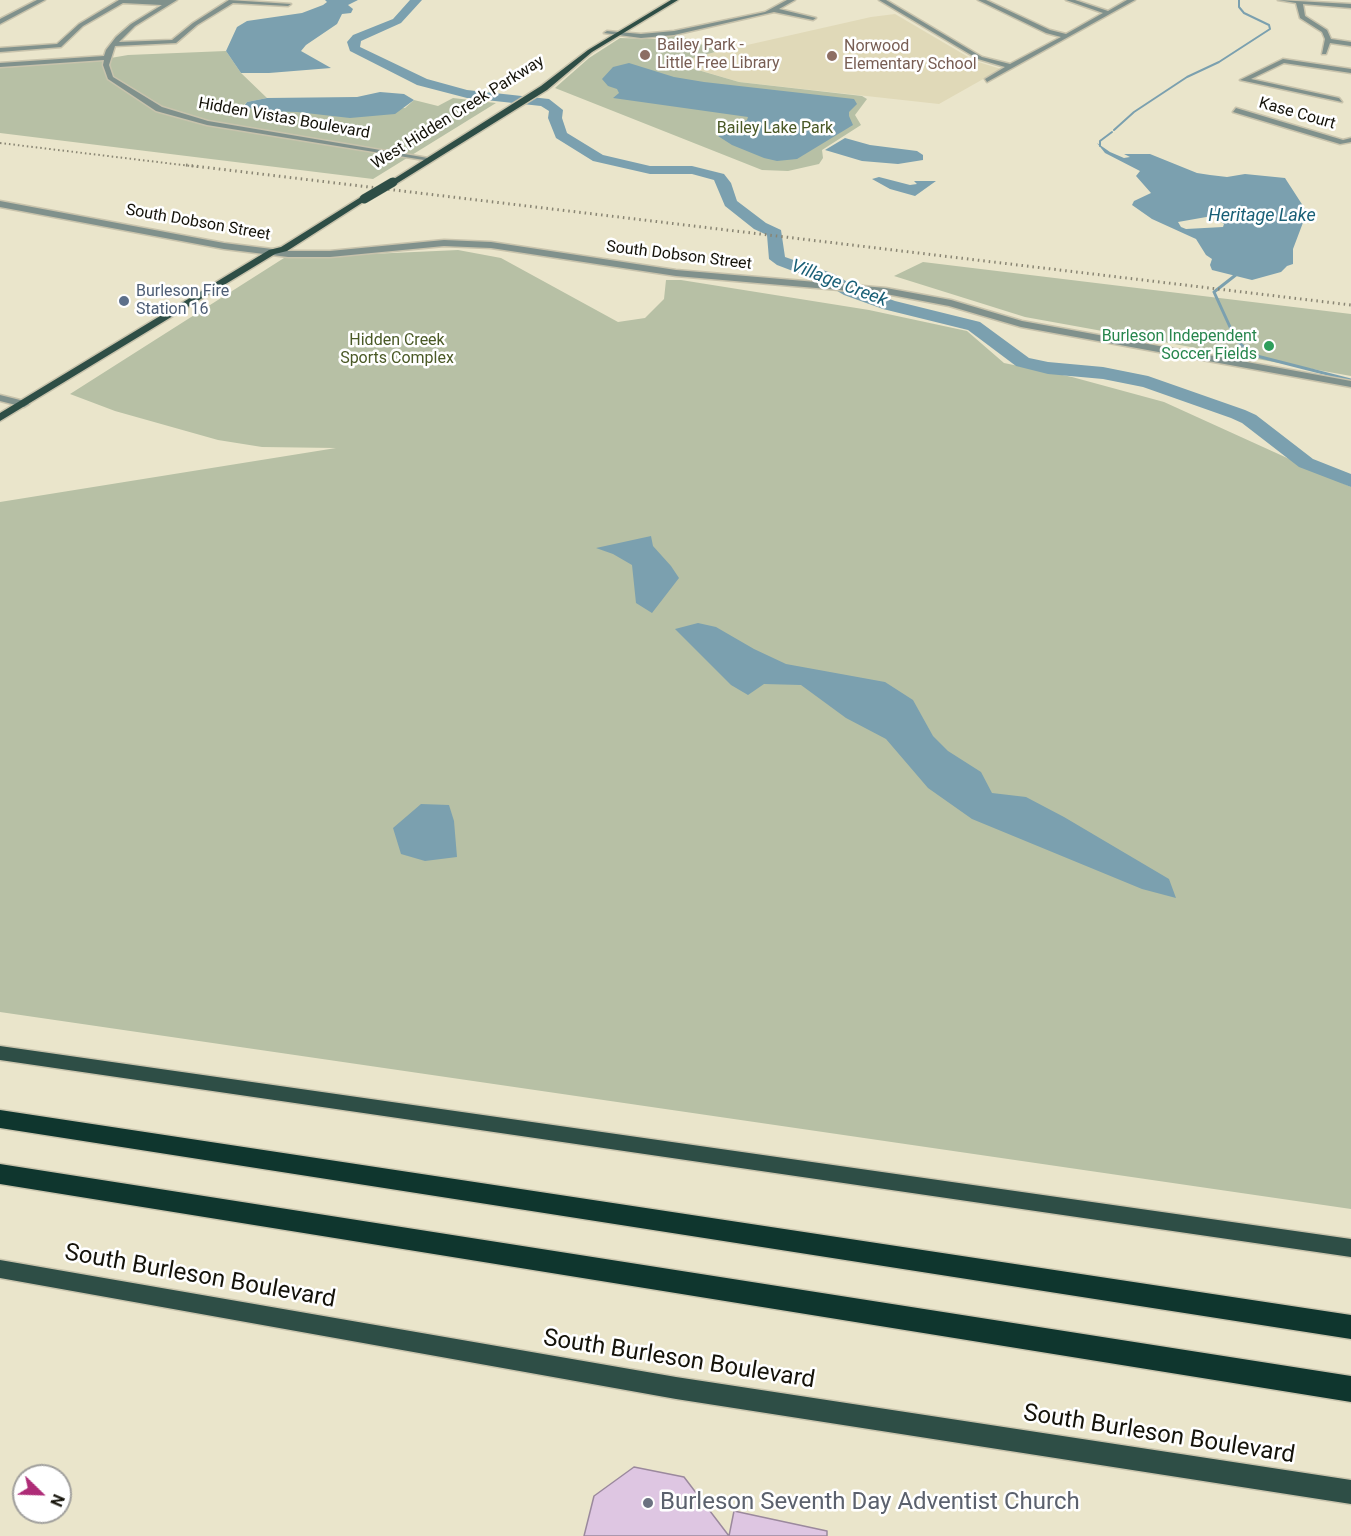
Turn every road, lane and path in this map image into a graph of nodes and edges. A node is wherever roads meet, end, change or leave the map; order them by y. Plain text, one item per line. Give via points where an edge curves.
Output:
1 (42, 0) edge
2 (232, 0) edge
3 (662, 0) edge
4 (675, 0) edge
5 (777, 0) edge
6 (882, 0) edge
7 (981, 0) edge
8 (1070, 0) edge
9 (1132, 0) edge
10 (1281, 0) edge
11 (123, 1) edge
12 (791, 1) edge
13 (1299, 1) edge
14 (171, 2) edge
15 (288, 4) dead end
16 (1351, 6) edge
17 (774, 10) junction
18 (1109, 13) junction
19 (813, 18) dead end
20 (0, 22) edge
21 (712, 25) junction
22 (724, 30) dead end
23 (607, 33) junction
24 (618, 34) junction
25 (1067, 36) junction
26 (1328, 41) junction
27 (113, 44) junction
28 (1351, 44) edge
29 (0, 50) edge
30 (1324, 53) dead end
31 (107, 58) junction
32 (0, 65) edge
33 (1012, 67) junction
34 (1351, 71) edge
35 (987, 80) dead end
36 (1339, 100) dead end
37 (1236, 110) dead end
38 (1351, 140) edge
39 (418, 157) junction
40 (430, 159) junction
41 (0, 204) edge
42 (272, 252) junction
43 (1351, 384) edge
44 (0, 398) edge
45 (24, 404) junction
46 (0, 418) edge
47 (0, 1053) edge
48 (0, 1119) edge
49 (0, 1174) edge
50 (1351, 1248) edge
51 (0, 1269) edge
52 (1351, 1327) edge
53 (1351, 1389) edge
54 (1351, 1492) edge

1 - 20 street
2 - 15 street
2 - 27 street via 174,42
3 - 23 main road, West Hidden Creek Parkway
4 - 24 main road, West Hidden Creek Parkway
5 - 12 street
6 - 33 street via 980,58
7 - 25 street via 1048,32
8 - 18 street
9 - 18 street
10 - 13 street
11 - 14 street
11 - 29 street via 81,25 59,46
12 - 17 street
13 - 16 street
13 - 26 street via 1302,17 1325,31
14 - 27 street via 133,25
17 - 19 street
17 - 21 street
18 - 25 street
21 - 22 street
21 - 24 street via 654,36
23 - 24 street
23 - 39 main road, West Hidden Creek Parkway via 535,85
24 - 40 main road, West Hidden Creek Parkway
25 - 33 street
26 - 28 street
26 - 30 street
27 - 31 street
31 - 32 street
31 - 39 street, Hidden Vistas Boulevard via 110,78 159,109 227,127
33 - 35 street
34 - 36 street via 1282,61 1244,80
37 - 38 street, Kase Court via 1343,142
39 - 40 street, Hidden Vistas Boulevard
39 - 42 main road, West Hidden Creek Parkway via 273,247
40 - 42 main road, West Hidden Creek Parkway, bridge via 284,249
41 - 42 street, South Dobson Street
42 - 43 street, South Dobson Street via 318,255 444,243 491,245 676,273 869,290 931,298 1021,324
42 - 45 main road
44 - 45 street
45 - 46 main road
47 - 50 main road
48 - 52 highway
49 - 53 highway
51 - 54 main road, South Burleson Boulevard via 676,1388

